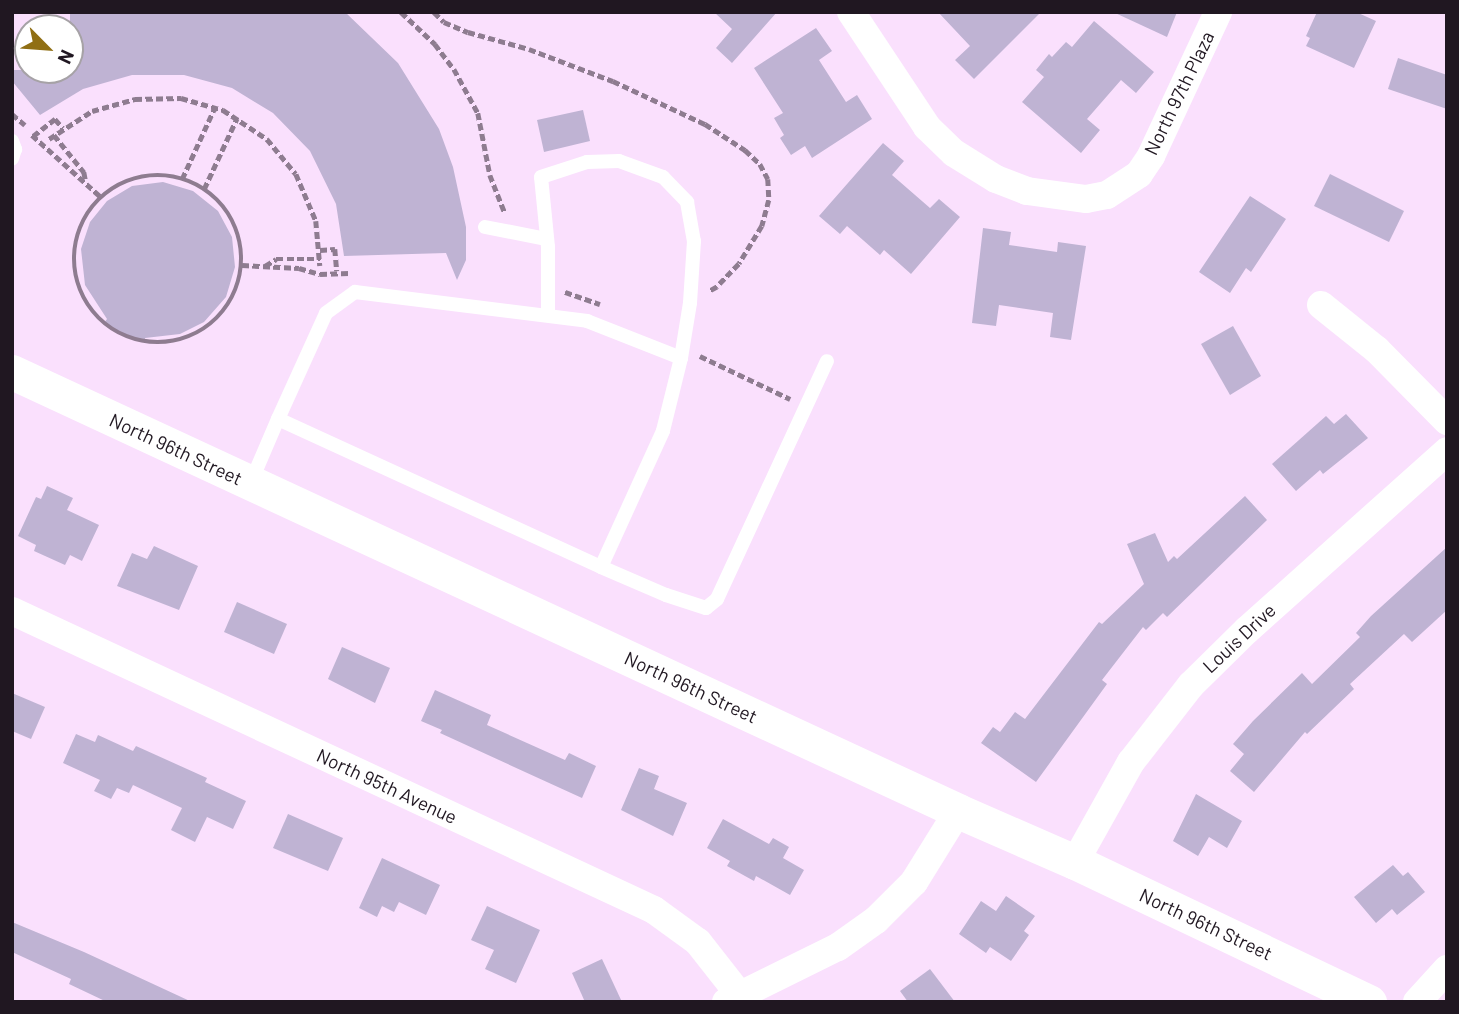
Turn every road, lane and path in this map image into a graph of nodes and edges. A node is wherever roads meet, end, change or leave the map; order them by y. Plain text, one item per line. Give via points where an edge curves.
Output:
1 (401, 12) edge
2 (434, 12) edge
3 (850, 12) edge
4 (1218, 12) edge
5 (215, 107) junction
6 (12, 114) edge
7 (237, 118) junction
8 (63, 128) junction
9 (33, 136) junction
10 (12, 141) edge
11 (12, 159) edge
12 (182, 179) junction
13 (87, 183) junction
14 (193, 183) junction
15 (204, 189) junction
16 (190, 190) dead end
17 (101, 197) junction
18 (485, 227) dead end
19 (514, 233) junction
20 (547, 239) junction
21 (320, 250) junction
22 (320, 258) junction
23 (264, 266) dead end
24 (320, 266) dead end
25 (337, 271) dead end
26 (690, 296) junction
27 (1321, 305) dead end
28 (548, 315) junction
29 (681, 353) junction
30 (827, 361) dead end
31 (12, 372) edge
32 (806, 406) junction
33 (278, 419) junction
34 (1447, 421) edge
35 (1447, 451) edge
36 (250, 483) junction
37 (601, 567) junction
38 (12, 611) edge
39 (958, 811) junction
40 (1075, 862) junction
41 (1447, 969) edge
42 (732, 998) edge
43 (1369, 1002) edge
44 (1417, 1002) edge

1 - 19 path via 454,69 478,114 497,200
2 - 26 path via 444,22 468,32 613,80 705,124 760,164 768,178 769,200 762,226 739,264 717,288
3 - 4 street, North 97th Plaza via 927,127 954,153 996,179 1027,191 1086,199 1107,195 1139,174
5 - 7 path
5 - 8 path via 181,98 135,99 92,111
5 - 12 path
6 - 9 path
7 - 15 path
7 - 21 path via 275,147 296,174 313,211
8 - 9 path via 55,119
8 - 13 path via 51,137 84,172
9 - 13 path
10 - 11 lane
12 - 14 path
12 - 17 path via 136,178
13 - 17 path
14 - 15 path
14 - 16 path
15 - 17 path via 223,206 238,234 239,280 229,305 216,320 192,337 166,344 116,332 95,317 80,294 73,263 76,237
18 - 19 lane
19 - 20 lane
20 - 26 lane via 541,177 587,162 619,161 663,177 687,202 694,241
20 - 28 lane
21 - 22 path
21 - 25 path via 335,249
22 - 23 path via 276,259
22 - 24 path
26 - 29 lane
27 - 34 street via 1377,350
28 - 29 lane via 587,321
28 - 33 lane via 355,292 326,313
29 - 32 path
29 - 37 lane via 663,431
30 - 32 lane
31 - 36 street, North 96th Street
32 - 37 lane via 716,599 706,608
33 - 36 lane
33 - 37 lane
35 - 40 street, Louis Drive via 1191,685 1131,762
36 - 39 street, North 96th Street
38 - 42 street, North 95th Avenue via 654,910 698,942
39 - 40 street, North 96th Street
39 - 42 street via 914,882 876,920 838,947
40 - 43 street, North 96th Street
41 - 44 street

